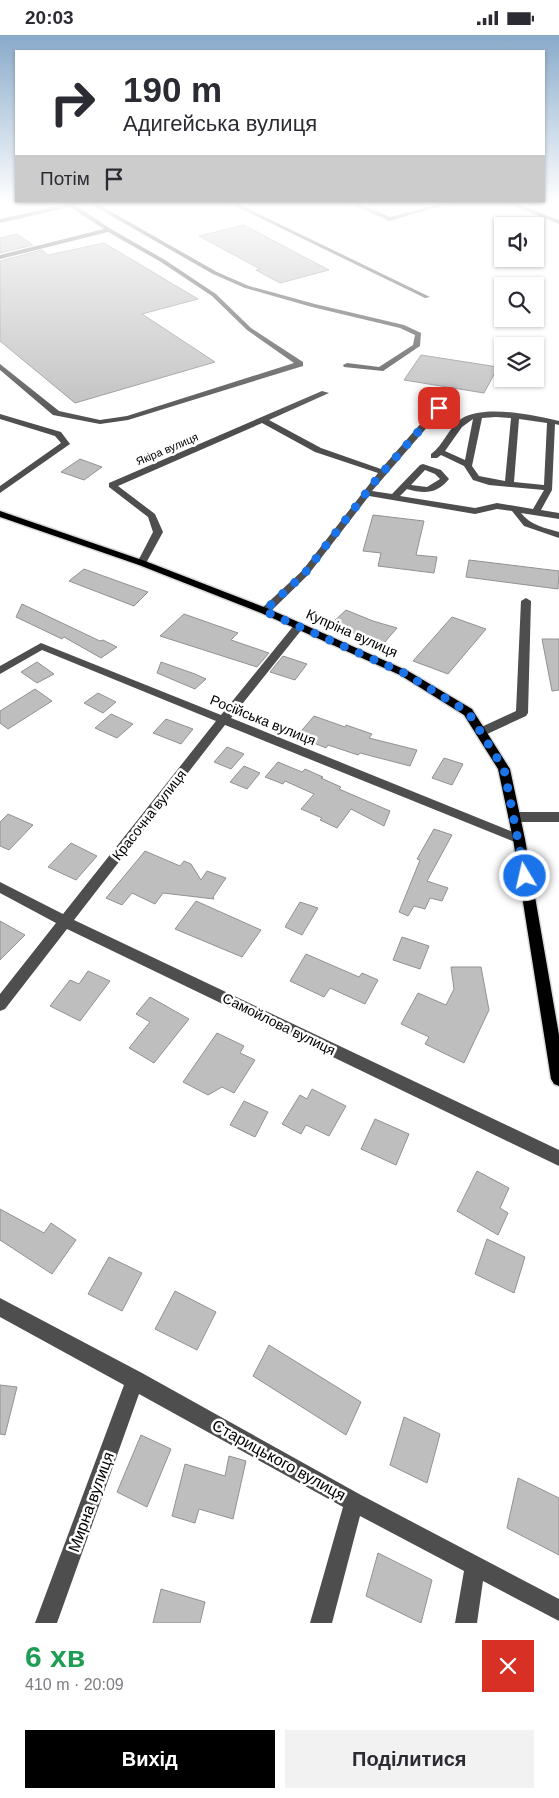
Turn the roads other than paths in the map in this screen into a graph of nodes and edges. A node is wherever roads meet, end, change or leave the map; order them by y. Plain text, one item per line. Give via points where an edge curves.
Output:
1 (186, 276) edge
2 (222, 276) edge
3 (383, 276) edge
4 (426, 297) dead end
5 (347, 365) dead end
6 (0, 366) edge
7 (325, 393) dead end
8 (439, 408) dead end
9 (478, 416) junction
10 (515, 416) junction
11 (0, 417) edge
12 (262, 420) junction
13 (555, 422) edge
14 (468, 466) junction
15 (383, 472) junction
16 (509, 484) junction
17 (405, 486) dead end
18 (0, 490) edge
19 (548, 491) junction
20 (368, 493) junction
21 (559, 495) edge
22 (394, 497) junction
23 (515, 509) junction
24 (536, 512) junction
25 (0, 514) edge
26 (559, 516) edge
27 (559, 535) edge
28 (142, 563) junction
29 (526, 601) dead end
30 (264, 611) junction
31 (299, 626) junction
32 (0, 671) edge
33 (223, 720) junction
34 (481, 732) junction
35 (514, 817) junction
36 (559, 817) edge
37 (519, 839) junction
38 (0, 887) edge
39 (66, 922) junction
40 (0, 1005) edge
41 (559, 1079) edge
42 (559, 1158) edge
43 (0, 1307) edge
44 (136, 1380) junction
45 (354, 1502) junction
46 (475, 1566) junction
47 (559, 1610) edge
48 (46, 1623) edge
49 (321, 1623) edge
50 (466, 1623) edge

1 - 6 street via 214,295 248,329 300,363 128,418 100,422 56,413
2 - 5 street via 247,287 419,333 416,346 380,369
3 - 4 street
7 - 12 street, Якіра вулиця
8 - 15 street
9 - 10 street
9 - 14 street
9 - 14 street via 463,421 438,454
10 - 13 street
10 - 16 street
11 - 18 street via 58,434 66,444
12 - 15 street via 318,450
12 - 28 street, Якіра вулиця via 112,485 152,516 158,532
13 - 19 street
14 - 16 street via 476,478
15 - 20 street
16 - 19 street
17 - 22 street
19 - 21 street
19 - 24 street
20 - 22 street
20 - 30 street via 305,573
22 - 23 street via 475,511 497,507
23 - 24 street
23 - 27 street via 524,523
24 - 26 street
25 - 28 main road, Купріна вулиця
28 - 30 main road, Купріна вулиця
29 - 34 street via 522,713
30 - 31 main road, Купріна вулиця
31 - 33 street, Красочна вулиця
31 - 34 main road, Купріна вулиця via 404,673 468,712
32 - 33 street, Російська вулиця via 41,646
33 - 37 street, Російська вулиця
33 - 39 street, Красочна вулиця
34 - 35 main road, Купріна вулиця via 504,769
35 - 36 street
35 - 37 main road, Купріна вулиця
37 - 41 main road, Купріна вулиця
38 - 39 street, Самойлова вулиця
39 - 40 street, Красочна вулиця
39 - 42 street, Самойлова вулиця
43 - 44 street, Старицького вулиця
44 - 45 street, Старицького вулиця
44 - 48 street, Мирна вулиця
45 - 46 street, Старицького вулиця
45 - 49 street
46 - 47 street, Старицького вулиця
46 - 50 street

